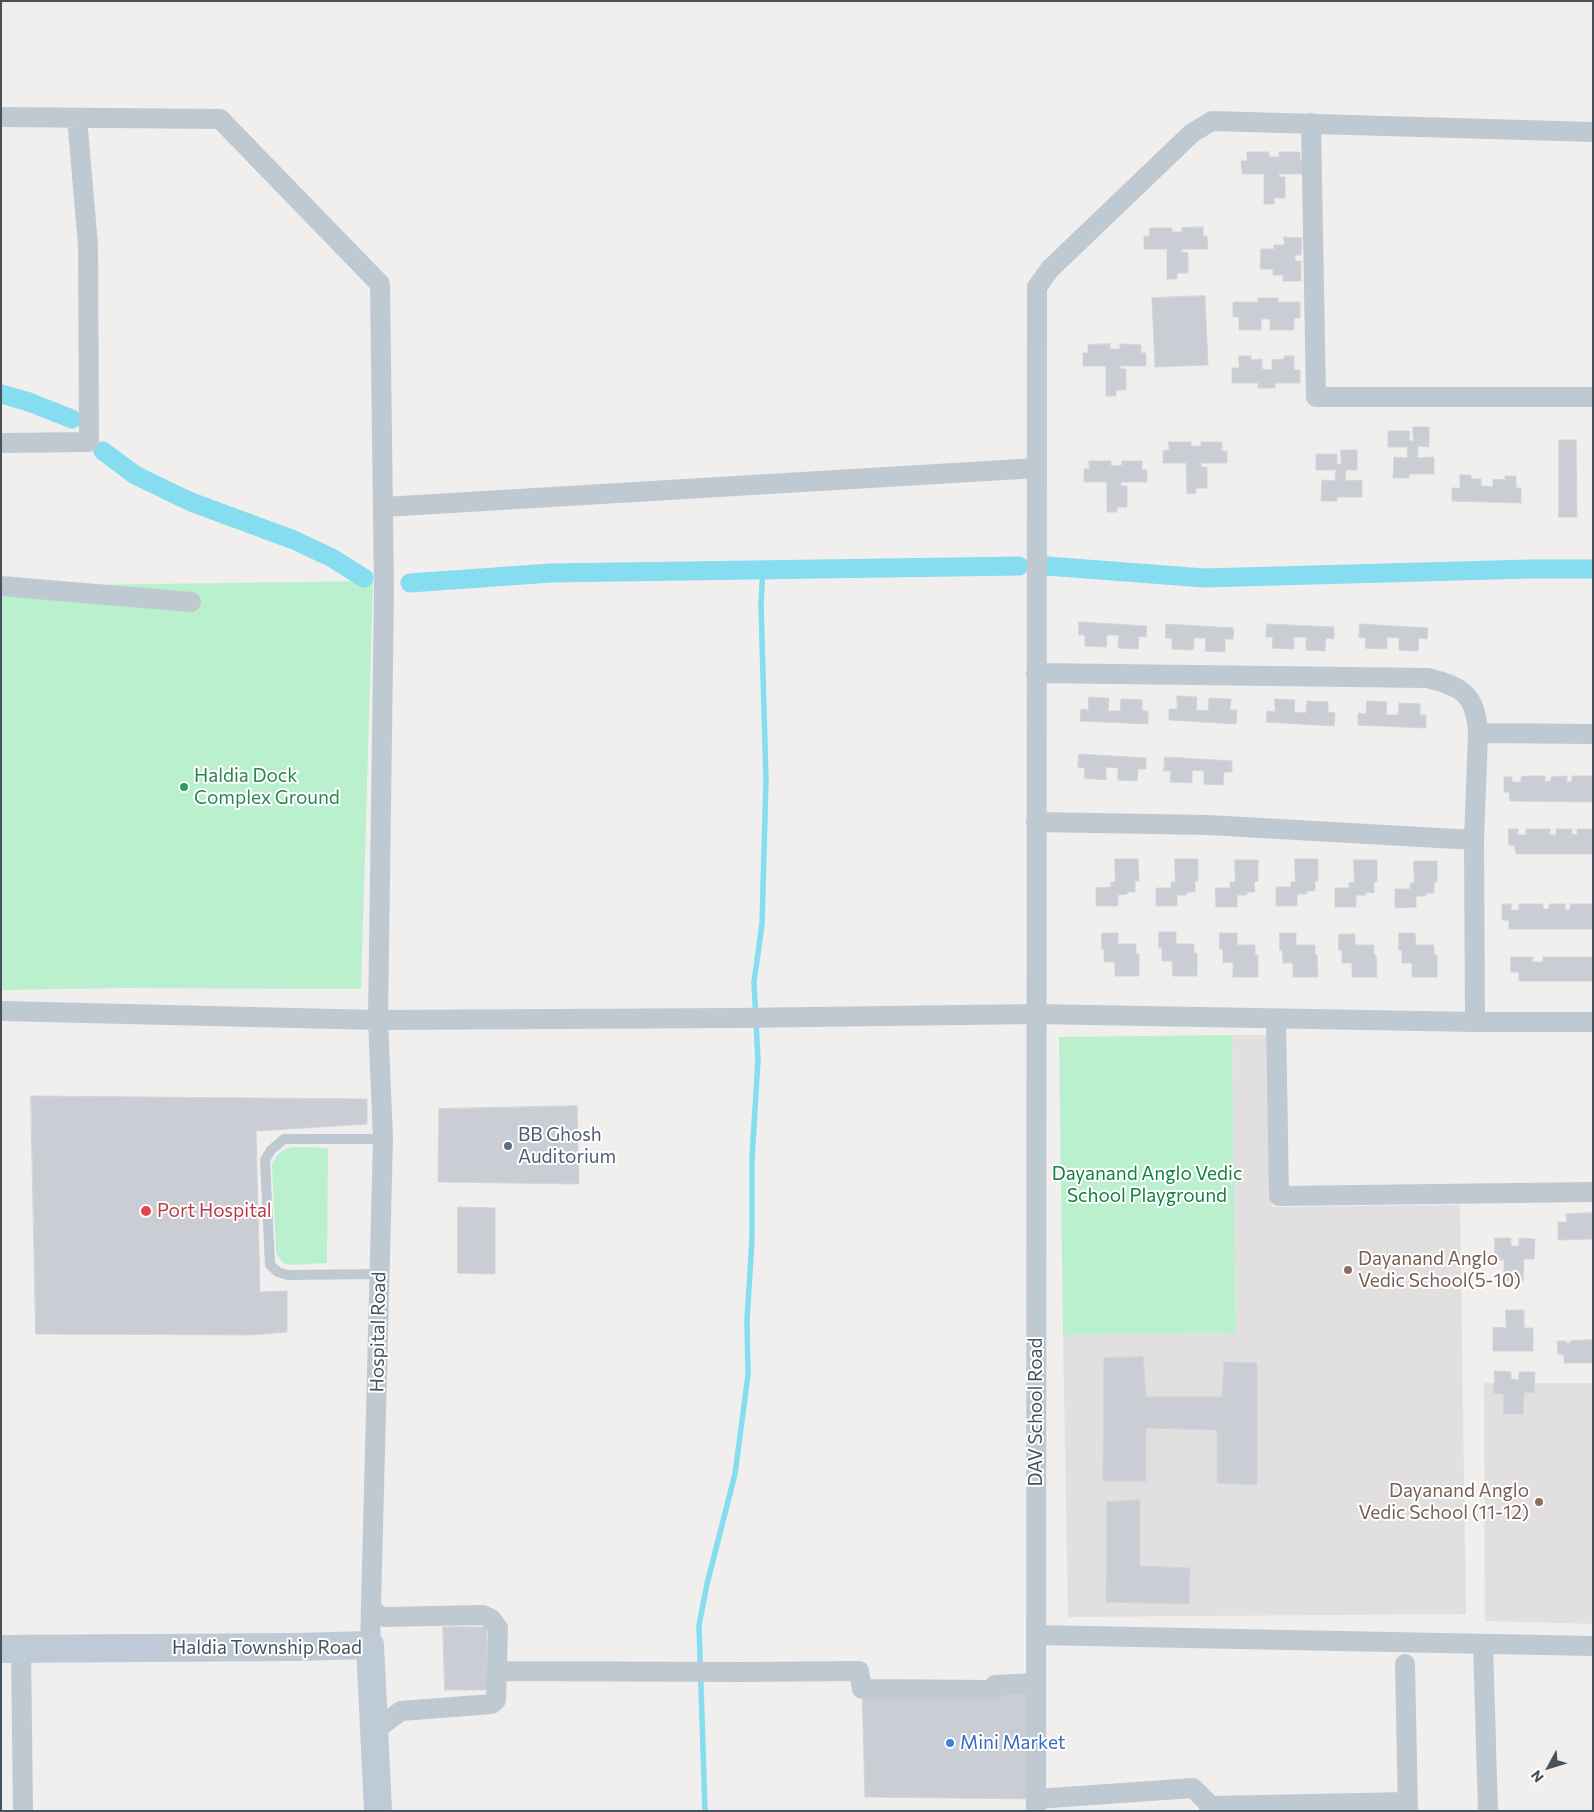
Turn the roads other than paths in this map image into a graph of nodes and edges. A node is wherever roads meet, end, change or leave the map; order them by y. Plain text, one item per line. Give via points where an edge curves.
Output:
1 (1, 118) edge
2 (77, 118) junction
3 (1310, 124) junction
4 (1593, 132) edge
5 (1593, 397) edge
6 (1, 443) edge
7 (1037, 468) junction
8 (384, 507) junction
9 (1, 586) edge
10 (191, 602) dead end
11 (1036, 673) junction
12 (1478, 733) junction
13 (1593, 734) edge
14 (1036, 822) junction
15 (1474, 840) junction
16 (1, 1011) edge
17 (1036, 1014) junction
18 (1276, 1019) junction
19 (378, 1020) junction
20 (1475, 1022) junction
21 (1593, 1022) edge
22 (383, 1139) junction
23 (1593, 1192) edge
24 (380, 1274) junction
25 (371, 1608) junction
26 (1036, 1635) junction
27 (1483, 1644) junction
28 (370, 1645) junction
29 (1593, 1646) edge
30 (11, 1649) edge
31 (1405, 1664) dead end
32 (497, 1671) junction
33 (1036, 1683) junction
34 (374, 1731) junction
35 (1036, 1805) edge
36 (1408, 1806) edge
37 (1210, 1808) edge
38 (23, 1811) edge
39 (378, 1811) edge
40 (1488, 1811) edge

1 - 2 street, Hospital Road
2 - 6 street via 88,245 89,442
2 - 8 street, Hospital Road via 220,119 380,284
3 - 4 street, DAV School Road
3 - 5 street via 1316,397
3 - 7 street, DAV School Road via 1212,121 1192,133 1050,270 1037,287
7 - 8 street
7 - 11 street, DAV School Road
8 - 19 street, Hospital Road
9 - 10 street
11 - 12 street via 1428,678 1463,691 1477,718
11 - 14 street, DAV School Road
12 - 13 street
12 - 15 street
14 - 15 street via 1208,825
14 - 17 street, DAV School Road
15 - 20 street
16 - 19 street
17 - 18 street
17 - 19 street
17 - 26 street, DAV School Road
18 - 20 street
18 - 23 street via 1279,1196
19 - 22 street, Hospital Road
20 - 21 street
22 - 24 street, Hospital Road
22 - 24 lane via 284,1139 265,1160 270,1265 288,1275
24 - 25 street, Hospital Road
25 - 28 street, Hospital Road
25 - 32 street via 385,1617 483,1616 491,1619 498,1628
26 - 27 street
26 - 33 street, DAV School Road
27 - 29 street
27 - 40 street
28 - 30 main road, Haldia Township Road
28 - 34 main road, Haldia Township Road
30 - 38 street
31 - 36 street
32 - 33 street via 859,1671 862,1689 995,1690 995,1685
32 - 34 street via 496,1700 492,1704 401,1711
33 - 35 street, DAV School Road
34 - 39 main road, Haldia Township Road
35 - 37 street via 1193,1788
36 - 37 street

